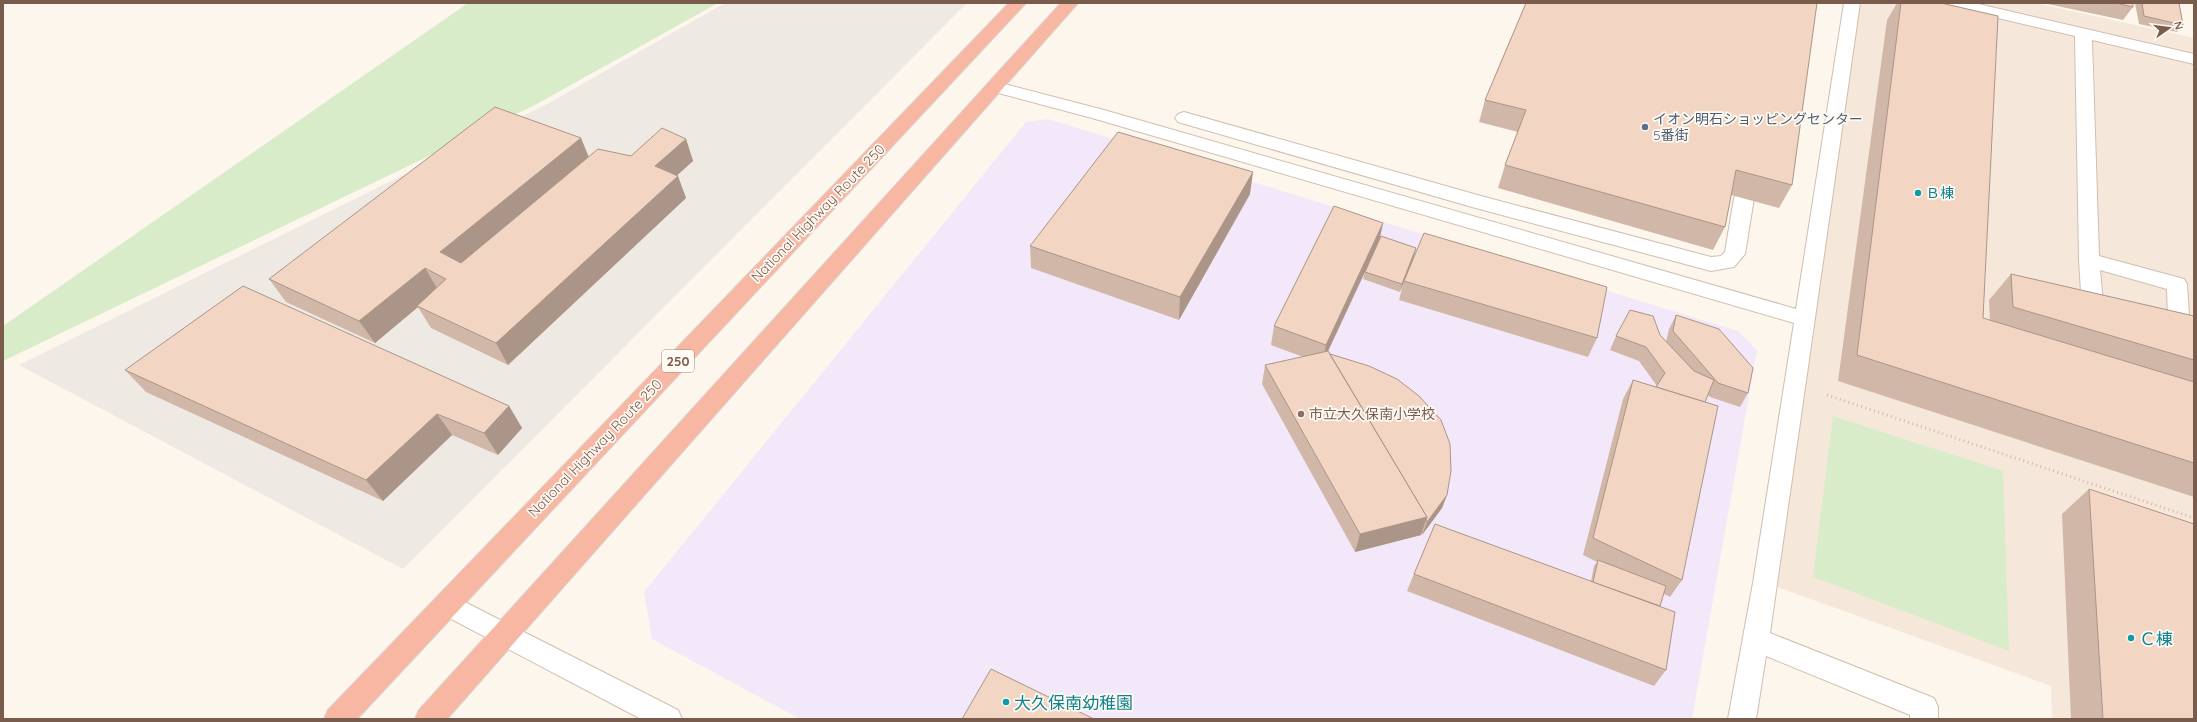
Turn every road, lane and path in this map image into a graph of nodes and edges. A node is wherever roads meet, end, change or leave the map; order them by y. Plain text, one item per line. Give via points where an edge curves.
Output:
1 (1018, 3) edge
2 (1070, 3) edge
3 (1852, 3) edge
4 (1953, 3) edge
5 (2083, 33) junction
6 (2194, 59) edge
7 (996, 87) junction
8 (1184, 118) dead end
9 (1744, 198) edge
10 (2089, 260) junction
11 (2122, 315) edge
12 (1806, 319) junction
13 (2150, 323) edge
14 (1794, 383) junction
15 (2194, 518) edge
16 (447, 604) junction
17 (505, 633) junction
18 (1756, 640) junction
19 (338, 719) edge
20 (429, 719) edge
21 (668, 719) edge
22 (1742, 719) edge
23 (1924, 719) edge

1 - 16 highway, National Highway Route 250 / 250
2 - 7 highway
3 - 12 street
4 - 5 street
5 - 6 street
5 - 10 street
7 - 12 street via 1098,114
7 - 17 highway
8 - 9 street via 1479,202 1711,264 1727,262 1735,254
10 - 11 street via 2094,308
10 - 13 street via 2177,284 2179,331
12 - 14 street
14 - 15 path
14 - 18 street
16 - 17 street
16 - 19 highway, National Highway Route 250 / 250
17 - 20 highway
17 - 21 street
18 - 22 street
18 - 23 street via 1924,706

